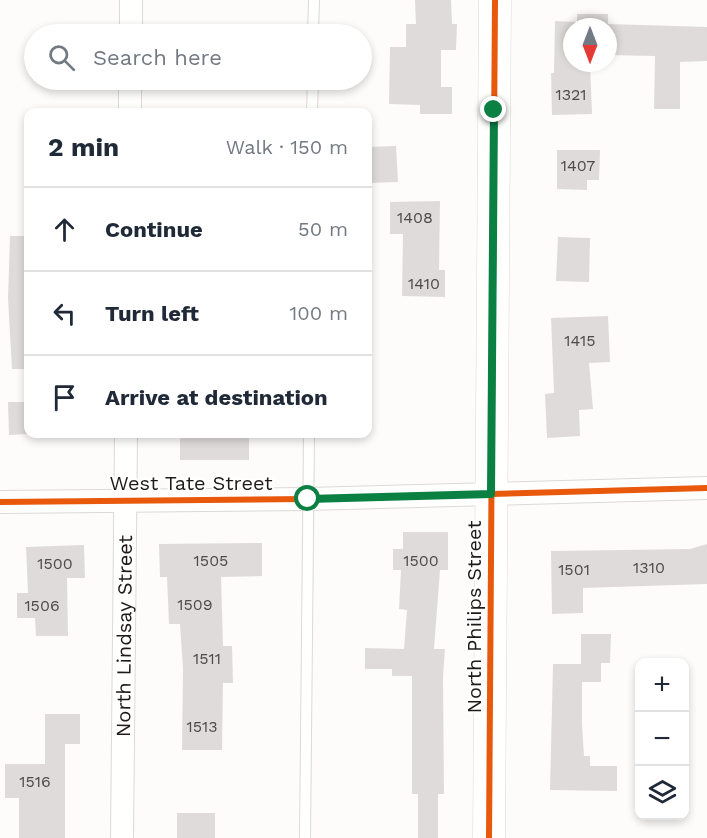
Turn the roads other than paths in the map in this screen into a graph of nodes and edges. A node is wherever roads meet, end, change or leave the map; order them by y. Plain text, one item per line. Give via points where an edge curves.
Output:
1 (131, 0) edge
2 (314, 0) edge
3 (495, 0) edge
4 (131, 24) edge
5 (313, 24) edge
6 (130, 90) edge
7 (313, 90) edge
8 (130, 108) edge
9 (312, 108) edge
10 (126, 438) edge
11 (309, 438) edge
12 (707, 488) edge
13 (491, 494) junction
14 (308, 499) junction
15 (126, 500) junction
16 (0, 502) edge
17 (122, 838) edge
18 (305, 838) edge
19 (489, 838) edge

1 - 4 street
2 - 5 lane
3 - 13 street, North Philips Street
6 - 8 street
7 - 9 lane
10 - 15 street, North Lindsay Street
11 - 14 lane
12 - 13 street, West Tate Street
13 - 14 street, West Tate Street
13 - 19 street, North Philips Street
14 - 15 street, West Tate Street
14 - 18 lane
15 - 16 street, West Tate Street
15 - 17 street, North Lindsay Street

